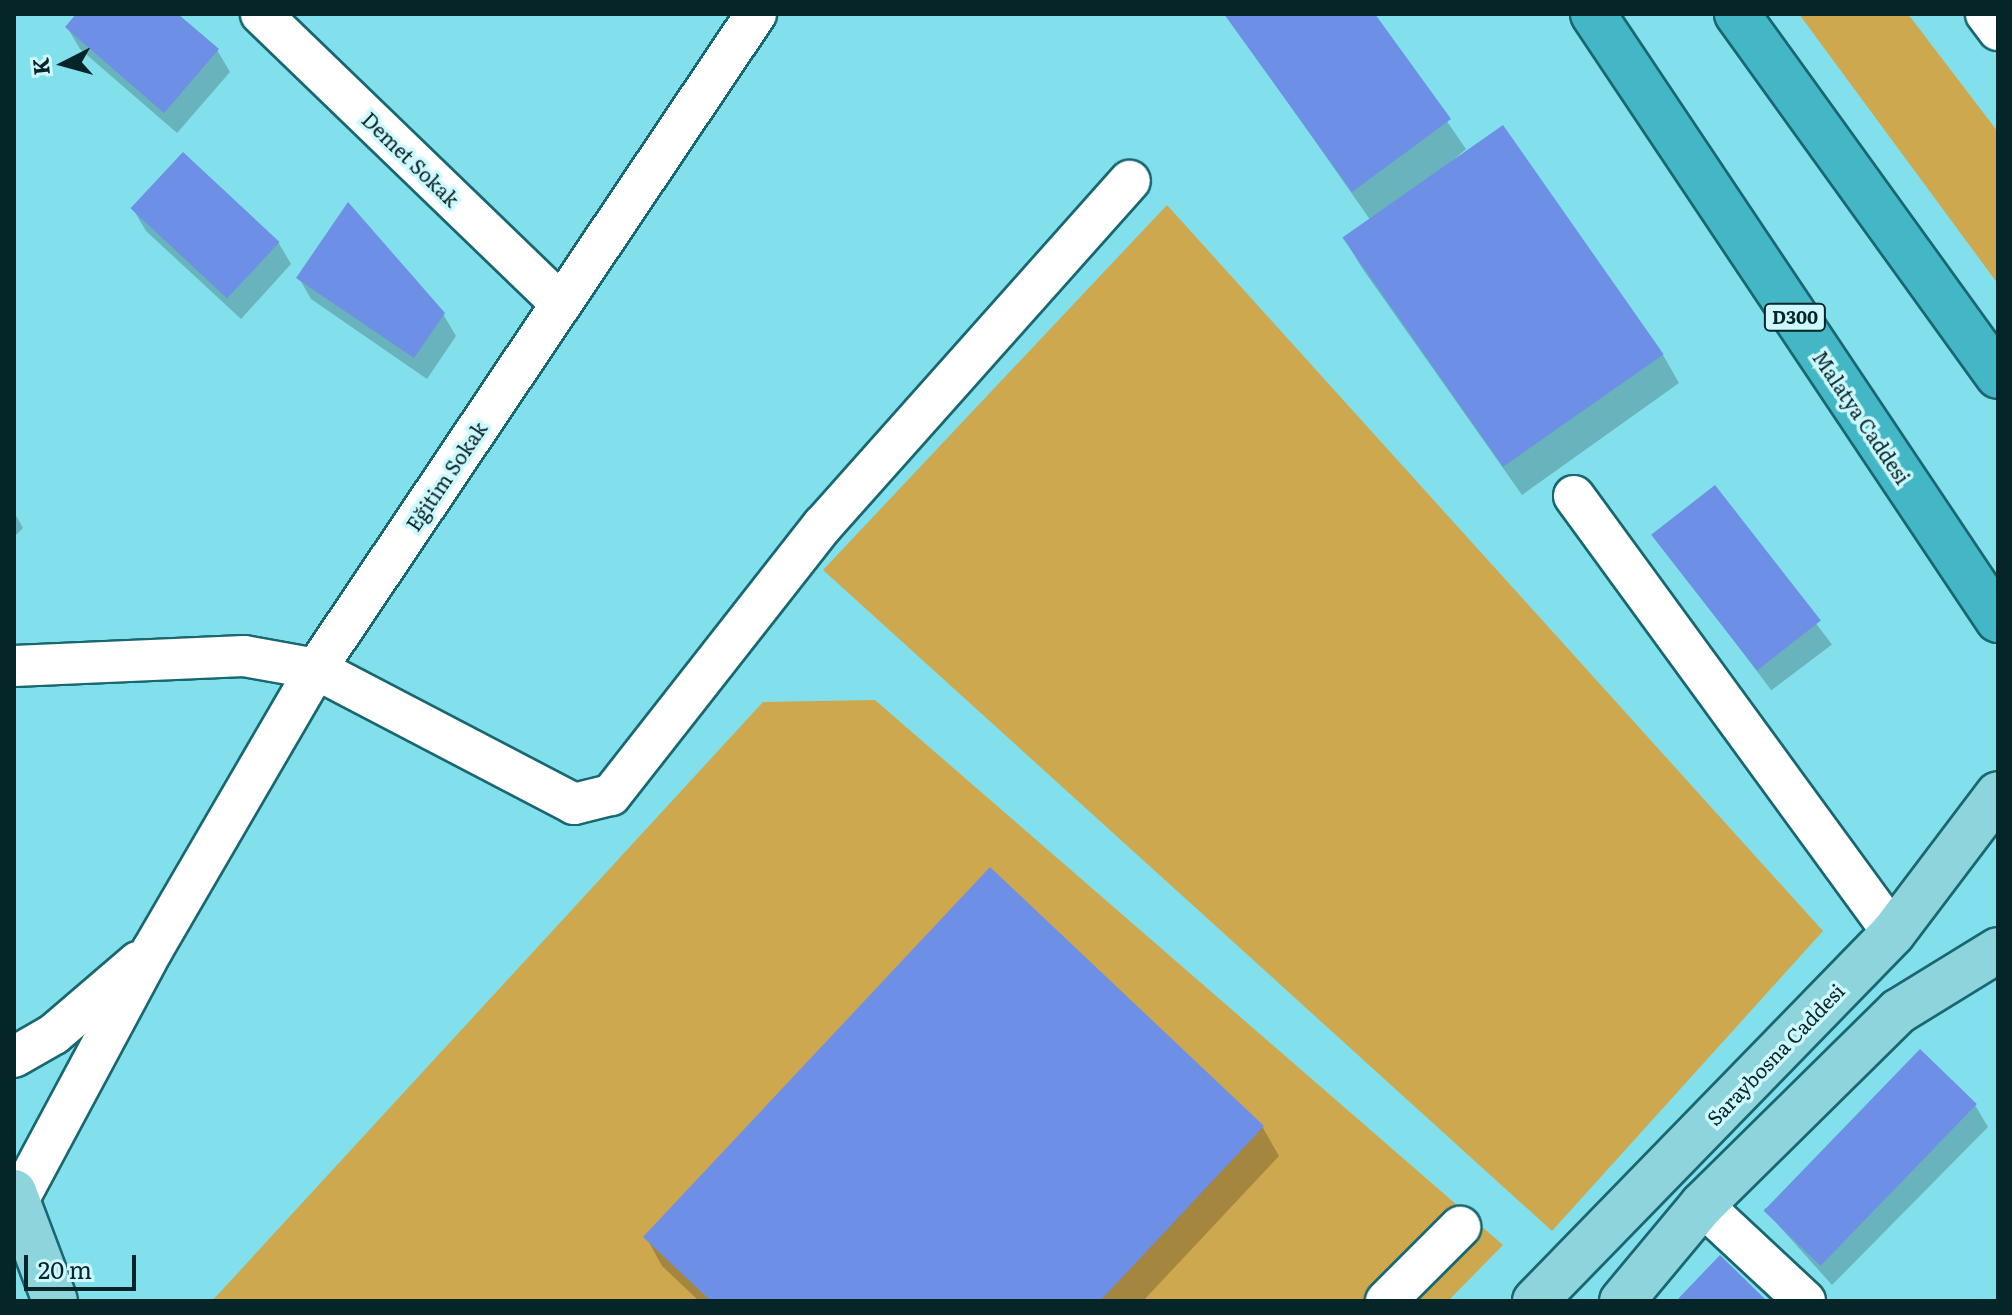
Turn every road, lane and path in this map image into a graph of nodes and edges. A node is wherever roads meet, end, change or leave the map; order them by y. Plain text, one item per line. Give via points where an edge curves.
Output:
1 (261, 14) edge
2 (756, 14) edge
3 (1593, 14) edge
4 (1737, 14) edge
5 (1986, 14) edge
6 (1998, 30) edge
7 (1130, 181) dead end
8 (561, 304) junction
9 (1998, 376) edge
10 (1574, 496) dead end
11 (1998, 620) edge
12 (14, 666) edge
13 (316, 669) junction
14 (1998, 794) edge
15 (1893, 933) junction
16 (153, 949) junction
17 (1989, 964) edge
18 (14, 1057) edge
19 (17, 1201) edge
20 (1702, 1205) junction
21 (1460, 1227) dead end
22 (55, 1301) edge
23 (1386, 1301) edge
24 (1535, 1301) edge
25 (1622, 1301) edge
26 (1805, 1301) edge

1 - 8 street, Demet Sokak
2 - 8 street, Eğitim Sokak
3 - 11 highway, Malatya Caddesi / D300
4 - 9 highway
5 - 6 street
7 - 13 street via 823,525 611,795 574,804
8 - 13 street, Eğitim Sokak
10 - 15 street
12 - 13 street via 244,656
13 - 16 street, Eğitim Sokak
14 - 15 main road, Saraybosna Caddesi
15 - 24 main road, Saraybosna Caddesi
16 - 18 street via 54,1034
16 - 19 street, Eğitim Sokak
17 - 20 main road via 1899,1011
19 - 22 main road
20 - 25 main road
20 - 26 street
21 - 23 street

